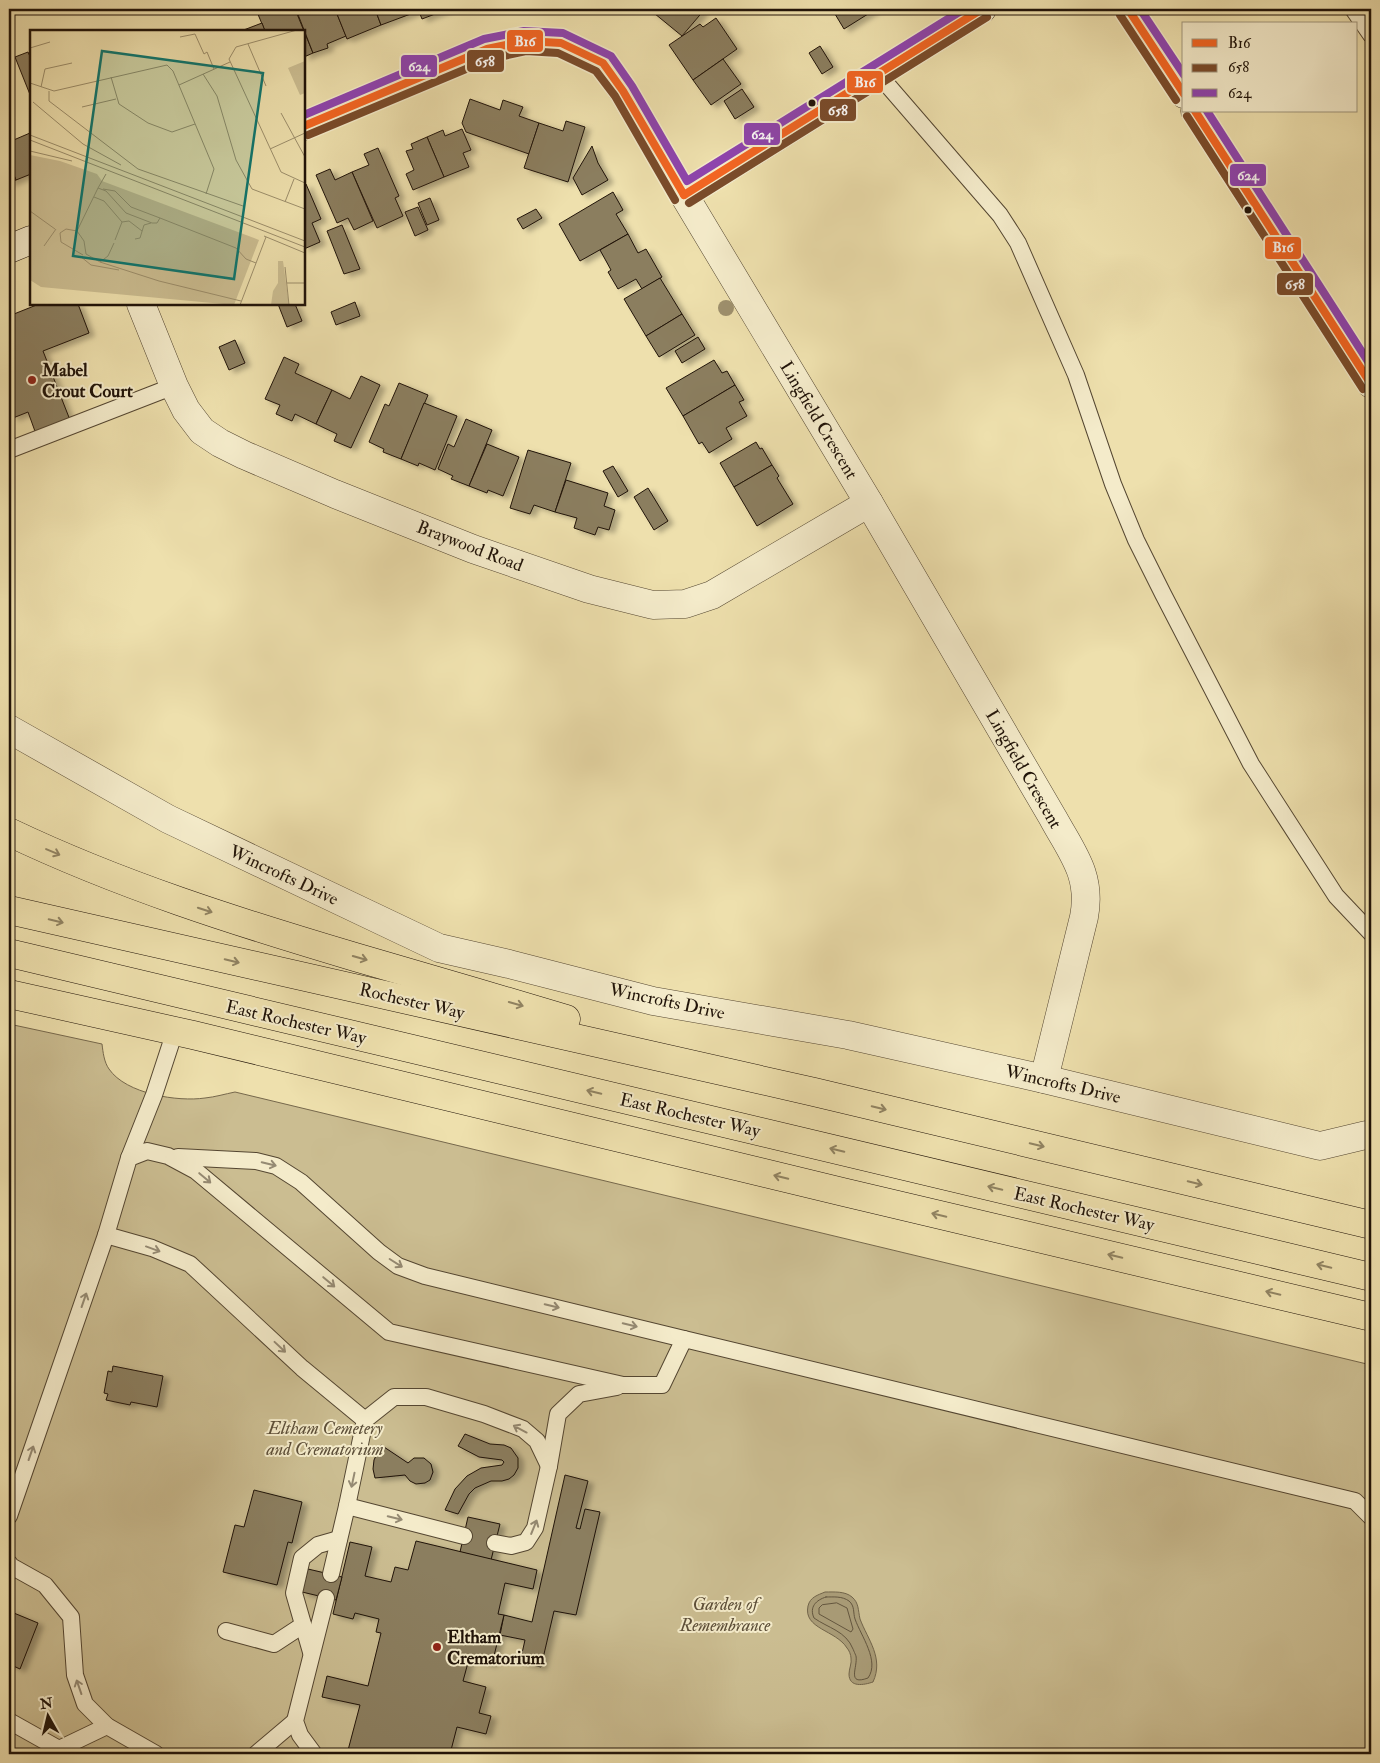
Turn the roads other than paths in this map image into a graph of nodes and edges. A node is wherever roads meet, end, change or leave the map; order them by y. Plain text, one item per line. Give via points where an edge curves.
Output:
1 (1128, 9) edge
2 (1354, 9) edge
3 (967, 13) edge
4 (1371, 35) edge
5 (878, 74) junction
6 (1182, 91) edge
7 (1196, 112) edge
8 (305, 126) edge
9 (684, 195) junction
10 (30, 240) edge
11 (9, 249) edge
12 (141, 305) edge
13 (1371, 384) edge
14 (174, 386) junction
15 (9, 450) edge
16 (869, 503) junction
17 (9, 729) edge
18 (9, 832) edge
19 (9, 910) edge
20 (1371, 933) edge
21 (9, 954) edge
22 (9, 994) edge
23 (175, 1031) junction
24 (1044, 1080) junction
25 (814, 1092) junction
26 (1366, 1135) dead end
27 (168, 1156) junction
28 (129, 1158) junction
29 (1371, 1225) edge
30 (106, 1235) junction
31 (1371, 1277) edge
32 (1371, 1317) edge
33 (684, 1339) junction
34 (623, 1385) junction
35 (365, 1420) junction
36 (549, 1466) junction
37 (347, 1506) junction
38 (9, 1516) edge
39 (1371, 1517) edge
40 (464, 1536) dead end
41 (339, 1539) junction
42 (495, 1543) dead end
43 (9, 1563) edge
44 (331, 1574) dead end
45 (326, 1598) dead end
46 (302, 1625) junction
47 (226, 1631) dead end
48 (312, 1653) junction
49 (295, 1721) junction
50 (9, 1722) edge
51 (106, 1726) junction
52 (63, 1751) edge
53 (156, 1754) edge
54 (256, 1754) edge
55 (314, 1754) edge

1 - 6 street
2 - 4 lane
3 - 5 street
5 - 9 street
5 - 20 lane via 1000,215 1018,243 1076,375 1136,540 1163,594 1251,764 1336,896
7 - 13 street
8 - 9 street, Lingfield Crescent via 487,50 525,41 561,43 602,63 623,91
9 - 16 street, Lingfield Crescent
10 - 11 street
12 - 14 street, Braywood Road
14 - 15 lane
14 - 16 street, Braywood Road via 202,431 244,455 473,549 589,589 653,605 685,604 712,595
16 - 24 street, Lingfield Crescent via 1053,818 1085,880 1087,902 1084,917
17 - 24 street, Wincrofts Drive via 168,819 439,948 653,1001 848,1035
18 -> 25 highway via 167,898 308,943
19 -> 25 highway, Rochester Way
31 -> 21 highway, East Rochester Way
22 - 23 highway
23 - 28 lane
32 -> 23 highway
24 - 26 street, Wincrofts Drive via 1320,1146
25 -> 29 highway
27 - 28 lane via 148,1151
27 -> 33 lane via 256,1161 276,1166 301,1182 379,1252 398,1266 425,1276
27 -> 34 lane via 196,1171 389,1332
28 - 30 lane
30 -> 35 lane via 152,1248 190,1264 302,1368
38 -> 30 lane
33 - 34 lane via 662,1385
33 - 39 lane via 1354,1501
34 - 36 lane via 579,1394 558,1414
36 -> 35 lane via 537,1441 523,1429 426,1397 394,1397
35 -> 37 lane
42 -> 36 lane via 511,1546 526,1542 535,1528
37 -> 40 lane
37 - 41 lane
41 - 44 lane
41 - 46 lane via 318,1545 302,1558 294,1593
51 -> 43 lane via 85,1704 75,1675 70,1617 45,1585
45 - 48 lane
46 - 47 lane via 274,1644
46 - 48 lane
48 - 49 lane
49 - 54 lane
49 - 55 lane via 300,1735
50 - 52 lane
51 - 52 lane
51 - 53 lane

